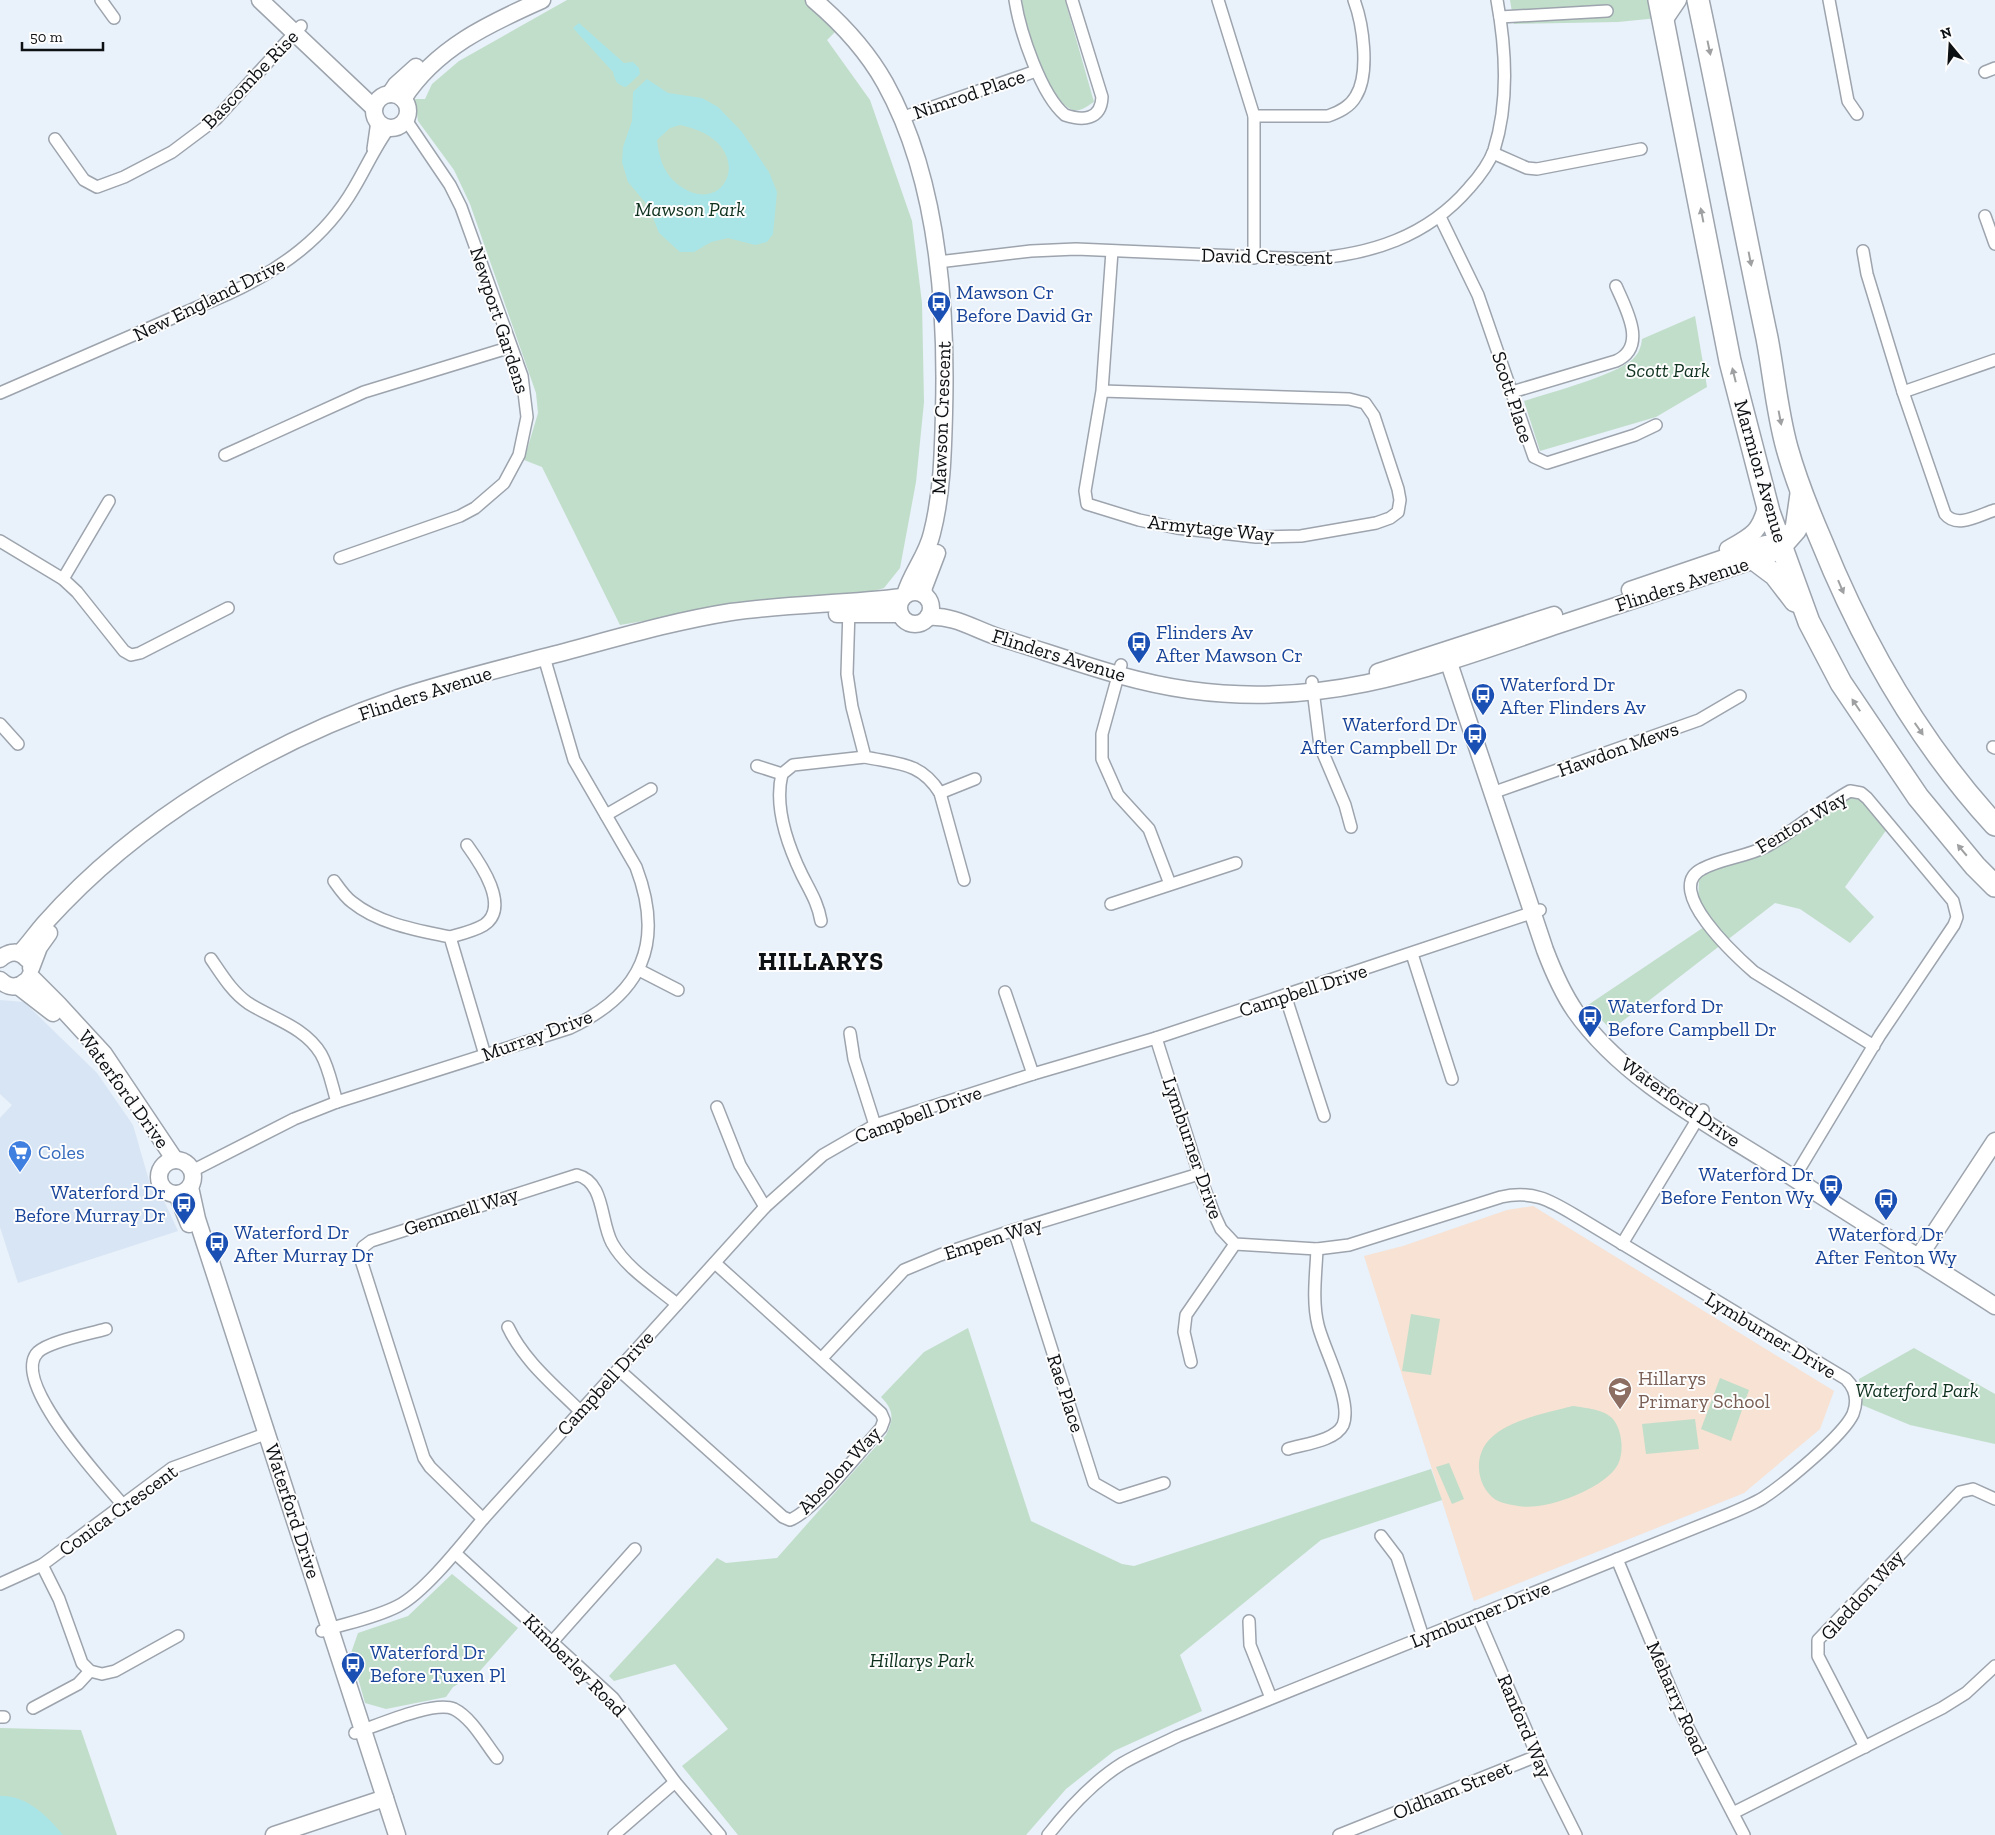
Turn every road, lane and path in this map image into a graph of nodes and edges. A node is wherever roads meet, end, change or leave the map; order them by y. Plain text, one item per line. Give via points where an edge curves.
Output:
1 (101, 0) edge
2 (260, 0) edge
3 (274, 0) edge
4 (519, 0) edge
5 (542, 0) edge
6 (1015, 0) edge
7 (1072, 0) edge
8 (1218, 0) edge
9 (1354, 0) edge
10 (1497, 0) edge
11 (1659, 0) edge
12 (1678, 0) edge
13 (1698, 0) edge
14 (1829, 0) edge
15 (821, 1) edge
16 (1607, 11) dead end
17 (1500, 17) junction
18 (114, 18) dead end
19 (1664, 22) junction
20 (298, 29) junction
21 (1036, 71) junction
22 (390, 111) junction
23 (1857, 114) dead end
24 (906, 116) junction
25 (1254, 116) junction
26 (55, 139) dead end
27 (1641, 149) dead end
28 (1493, 153) junction
29 (1985, 216) dead end
30 (1440, 217) junction
31 (1995, 244) edge
32 (1112, 251) junction
33 (1863, 251) dead end
34 (1254, 258) junction
35 (943, 261) junction
36 (1616, 286) dead end
37 (511, 346) junction
38 (1995, 360) edge
39 (1102, 391) junction
40 (1512, 392) junction
41 (1903, 392) junction
42 (0, 393) edge
43 (1656, 424) dead end
44 (225, 455) dead end
45 (1801, 494) junction
46 (109, 501) dead end
47 (1767, 504) junction
48 (1995, 510) edge
49 (0, 541) edge
50 (1782, 545) junction
51 (1826, 553) junction
52 (340, 558) dead end
53 (1755, 560) junction
54 (62, 579) junction
55 (1646, 584) junction
56 (902, 602) junction
57 (927, 605) junction
58 (228, 608) dead end
59 (849, 608) junction
60 (1809, 622) junction
61 (1452, 655) junction
62 (545, 662) junction
63 (1119, 670) junction
64 (1313, 687) junction
65 (1740, 696) dead end
66 (0, 724) edge
67 (18, 744) dead end
68 (865, 757) junction
69 (757, 766) dead end
70 (782, 774) junction
71 (975, 779) dead end
72 (651, 789) dead end
73 (1497, 792) junction
74 (940, 793) junction
75 (606, 815) junction
76 (1995, 825) edge
77 (1351, 827) dead end
78 (466, 845) dead end
79 (1236, 863) dead end
80 (964, 880) dead end
81 (334, 881) dead end
82 (1170, 884) junction
83 (1995, 886) edge
84 (1111, 904) dead end
85 (1536, 911) junction
86 (821, 921) dead end
87 (450, 937) junction
88 (20, 953) junction
89 (1412, 954) junction
90 (0, 959) edge
91 (211, 959) dead end
92 (639, 970) junction
93 (15, 982) edge
94 (678, 990) dead end
95 (1005, 992) dead end
96 (1285, 995) junction
97 (850, 1033) dead end
98 (1156, 1038) junction
99 (1874, 1046) junction
100 (485, 1055) junction
101 (1033, 1074) junction
102 (1452, 1079) dead end
103 (337, 1102) junction
104 (717, 1107) dead end
105 (1700, 1114) junction
106 (1324, 1116) dead end
107 (875, 1125) junction
108 (1995, 1141) edge
109 (1995, 1157) edge
110 (170, 1163) junction
111 (1199, 1174) junction
112 (1796, 1174) junction
113 (186, 1184) junction
114 (765, 1207) junction
115 (1014, 1230) junction
116 (1235, 1244) junction
117 (1622, 1244) junction
118 (1317, 1249) junction
119 (1926, 1256) junction
120 (715, 1263) junction
121 (1995, 1294) edge
122 (676, 1304) junction
123 (1995, 1306) edge
124 (508, 1327) dead end
125 (106, 1329) dead end
126 (822, 1358) junction
127 (1191, 1362) dead end
128 (619, 1370) junction
129 (580, 1410) junction
130 (263, 1435) junction
131 (1288, 1449) dead end
132 (1164, 1483) dead end
133 (1995, 1499) edge
134 (122, 1504) junction
135 (483, 1518) junction
136 (1381, 1536) dead end
137 (635, 1549) dead end
138 (455, 1553) junction
139 (1617, 1559) junction
140 (42, 1565) junction
141 (0, 1584) edge
142 (1477, 1615) junction
143 (1249, 1620) dead end
144 (326, 1630) junction
145 (178, 1636) dead end
146 (1423, 1637) junction
147 (553, 1640) junction
148 (1995, 1666) edge
149 (90, 1671) junction
150 (1270, 1698) junction
151 (33, 1708) dead end
152 (359, 1732) junction
153 (1865, 1747) junction
154 (1537, 1756) junction
155 (497, 1758) dead end
156 (675, 1782) junction
157 (382, 1804) junction
158 (1733, 1813) junction
159 (274, 1835) edge
160 (304, 1835) edge
161 (388, 1835) edge
162 (397, 1835) edge
163 (614, 1835) edge
164 (720, 1835) edge
165 (1048, 1835) edge
166 (1339, 1835) edge
167 (1576, 1835) edge
168 (1744, 1835) edge

1 - 18 street
2 - 20 street
3 - 20 street
4 - 22 street via 447,41 396,85
5 - 22 street via 476,32 439,57
6 - 21 street, Nimrod Place
7 - 21 street, Nimrod Place via 1102,97 1100,108 1089,118 1065,116
8 - 25 street
9 - 25 street via 1362,33 1363,56 1360,88 1355,98 1339,112 1328,116
10 - 17 street, David Crescent
11 - 19 highway, Marmion Avenue
12 - 19 street
13 -> 45 highway, Marmion Avenue via 1780,419
14 - 23 street via 1848,101
15 - 24 street, Mawson Crescent via 867,55
16 - 17 street
17 - 28 street, David Crescent via 1504,99
47 -> 19 highway, Marmion Avenue via 1730,362
20 - 22 street
20 - 26 street, Bascombe Rise via 216,119 172,152 124,177 97,186 84,180
21 - 24 street, Nimrod Place
22 - 37 street, Newport Gardens via 415,135 450,185
22 - 42 street, New England Drive via 373,151 340,210 315,239 277,268 170,321
24 - 35 street, Mawson Crescent
25 - 34 street
27 - 28 street via 1538,169 1527,168
28 - 30 street, David Crescent via 1477,179
29 - 31 street
30 - 34 street, David Crescent via 1392,242 1361,253 1307,259
30 - 40 street, Scott Place via 1472,280
32 - 34 street, David Crescent
32 - 35 street, David Crescent via 1031,251
32 - 39 street, Armytage Way
33 - 41 street
35 - 56 street, Mawson Crescent via 943,460 932,533
35 - 57 street, Mawson Crescent via 954,336 952,464 943,528 924,587
36 - 40 street via 1633,335 1634,342 1627,355
37 - 44 street via 364,392
37 - 52 street, Newport Gardens via 522,376 527,417 519,455 504,483 490,497 460,516
38 - 41 street
39 - 39 street, Armytage Way via 1348,399 1365,403 1374,416 1398,489 1398,512 1376,523 1300,536 1256,537 1177,528 1096,508 1087,504 1085,491
40 - 43 street, Scott Place via 1530,451 1542,463 1635,435
41 - 48 street via 1944,514 1961,522
45 - 50 highway via 1796,530
45 - 51 highway, Marmion Avenue
46 - 54 street
47 - 50 highway, Marmion Avenue
47 - 55 street via 1762,522 1754,534 1722,552
49 - 54 street
50 - 51 highway via 1802,544
50 - 53 street, Flinders Avenue via 1770,555
50 - 55 street, Flinders Avenue via 1765,544
50 - 60 highway, Marmion Avenue
51 -> 76 highway, Marmion Avenue via 1866,641 1904,706 1957,780
53 - 60 highway via 1775,575
53 - 61 street, Flinders Avenue
54 - 58 street via 131,655
55 - 61 street, Flinders Avenue
56 - 57 street via 915,592
56 - 57 street via 905,621 914,624 924,622
56 - 59 street, Flinders Avenue
57 - 63 street, Flinders Avenue
59 - 62 street, Flinders Avenue via 742,611 686,620
59 - 68 street via 847,674
83 -> 60 highway, Marmion Avenue via 1918,797 1841,683
61 - 64 street, Flinders Avenue
61 - 73 street, Waterford Drive
62 - 75 street, Murray Drive via 574,760
62 - 88 street, Flinders Avenue via 451,682 383,704 308,735 239,771 197,795 126,847 61,907
62 - 93 street, Flinders Avenue via 364,721 280,760 224,791 152,840 96,886 44,939
63 - 64 street, Flinders Avenue via 1234,685
63 - 82 street via 1102,734 1102,759 1118,795 1149,829
64 - 77 street via 1320,746
65 - 73 street, Hawdon Mews via 1699,720
66 - 67 street
68 - 70 street via 792,765
68 - 74 street via 916,768 933,781
69 - 70 street
70 - 86 street via 780,799 788,842 819,905
71 - 74 street
72 - 75 street
73 - 85 street, Waterford Drive
74 - 80 street
75 - 92 street, Murray Drive via 636,867 647,900 650,916 648,935
78 - 87 street via 487,875 493,913 483,926
79 - 82 street
81 - 87 street via 351,902 382,919
82 - 84 street
85 - 89 street, Campbell Drive
85 - 105 street, Waterford Drive via 1554,973 1576,1012 1632,1070
87 - 100 street
88 - 90 street via 10,952
88 - 93 street, Waterford Drive via 27,958
89 - 96 street, Campbell Drive
89 - 102 street
91 - 103 street via 226,982 248,1003 294,1028 312,1043 327,1068
92 - 94 street
92 - 100 street, Murray Drive via 618,997 589,1018 570,1028
93 - 110 street, Waterford Drive via 48,1008 89,1052
95 - 101 street
96 - 98 street, Campbell Drive
96 - 106 street
97 - 107 street via 854,1059
98 - 101 street, Campbell Drive
98 - 111 street, Lymburner Drive
99 - 99 street, Fenton Way via 1754,972 1736,957 1705,922 1690,887 1691,880 1701,869 1768,846 1850,791 1867,798 1953,901 1957,911 1954,925
99 - 112 street, Fenton Way
100 - 103 street, Murray Drive
101 - 107 street, Campbell Drive
103 - 113 street, Murray Drive via 294,1119
104 - 114 street via 740,1165
105 - 112 street, Waterford Drive
105 - 117 street
107 - 114 street, Campbell Drive via 823,1154
108 - 119 street
109 - 119 street
110 - 113 street via 185,1163
110 - 113 street via 160,1176 161,1185 168,1192
111 - 115 street, Empen Way
111 - 116 street, Lymburner Drive via 1221,1229
112 - 119 street, Waterford Drive
113 - 130 street, Waterford Drive via 199,1250
114 - 120 street, Campbell Drive
115 - 126 street, Empen Way via 904,1270
115 - 132 street, Rae Place via 1094,1483 1119,1497
116 - 118 street, Lymburner Drive
116 - 127 street via 1186,1315 1184,1332
117 - 118 street, Lymburner Drive via 1550,1200 1523,1194 1501,1197 1365,1242
117 - 139 street, Lymburner Drive via 1846,1380 1852,1385 1856,1398 1852,1416 1835,1436 1773,1491 1729,1514
118 - 131 street via 1316,1317 1341,1392 1345,1415 1343,1425 1336,1433
119 - 121 street, Waterford Drive
119 - 123 street, Waterford Drive
120 - 122 street, Campbell Drive
120 - 126 street, Absolon Way
122 - 128 street, Campbell Drive
122 - 135 street, Gemmell Way via 618,1252 607,1232 593,1184 576,1175 371,1241 363,1247 361,1260 424,1458
124 - 129 street via 530,1361
125 - 134 street via 43,1348 33,1358 32,1369 47,1409
126 - 128 street, Absolon Way via 881,1412 884,1420 881,1428 817,1499 800,1516 790,1520
128 - 129 street, Campbell Drive
129 - 135 street, Campbell Drive
130 - 134 street, Conica Crescent via 181,1464
130 - 144 street, Waterford Drive
133 - 153 street, Gleddon Way via 1973,1489 1960,1492 1818,1640 1818,1656
134 - 140 street, Conica Crescent
135 - 138 street, Campbell Drive
136 - 146 street via 1397,1557
137 - 147 street
138 - 144 street, Campbell Drive via 400,1605
138 - 147 street, Kimberley Road
139 - 142 street, Lymburner Drive
139 - 158 street, Meharry Road via 1681,1714
140 - 141 street, Conica Crescent
140 - 149 street via 59,1599 82,1663
142 - 146 street, Lymburner Drive
142 - 154 street, Ranford Way
143 - 150 street via 1250,1645
144 - 152 street, Waterford Drive
145 - 149 street via 115,1671 102,1674
146 - 150 street, Lymburner Drive
147 - 156 street, Kimberley Road via 613,1698
148 - 153 street via 1954,1701
149 - 151 street via 78,1684
150 - 165 street, Lymburner Drive via 1123,1763 1078,1800
152 - 155 street via 430,1709 449,1708 466,1719
152 - 157 street, Waterford Drive
153 - 158 street
154 - 166 street, Oldham Street
154 - 167 street, Ranford Way
156 - 163 street
156 - 164 street, Kimberley Road
157 - 159 street
157 - 160 street
157 - 161 street, Waterford Drive
157 - 162 street, Waterford Drive
158 - 168 street, Meharry Road

